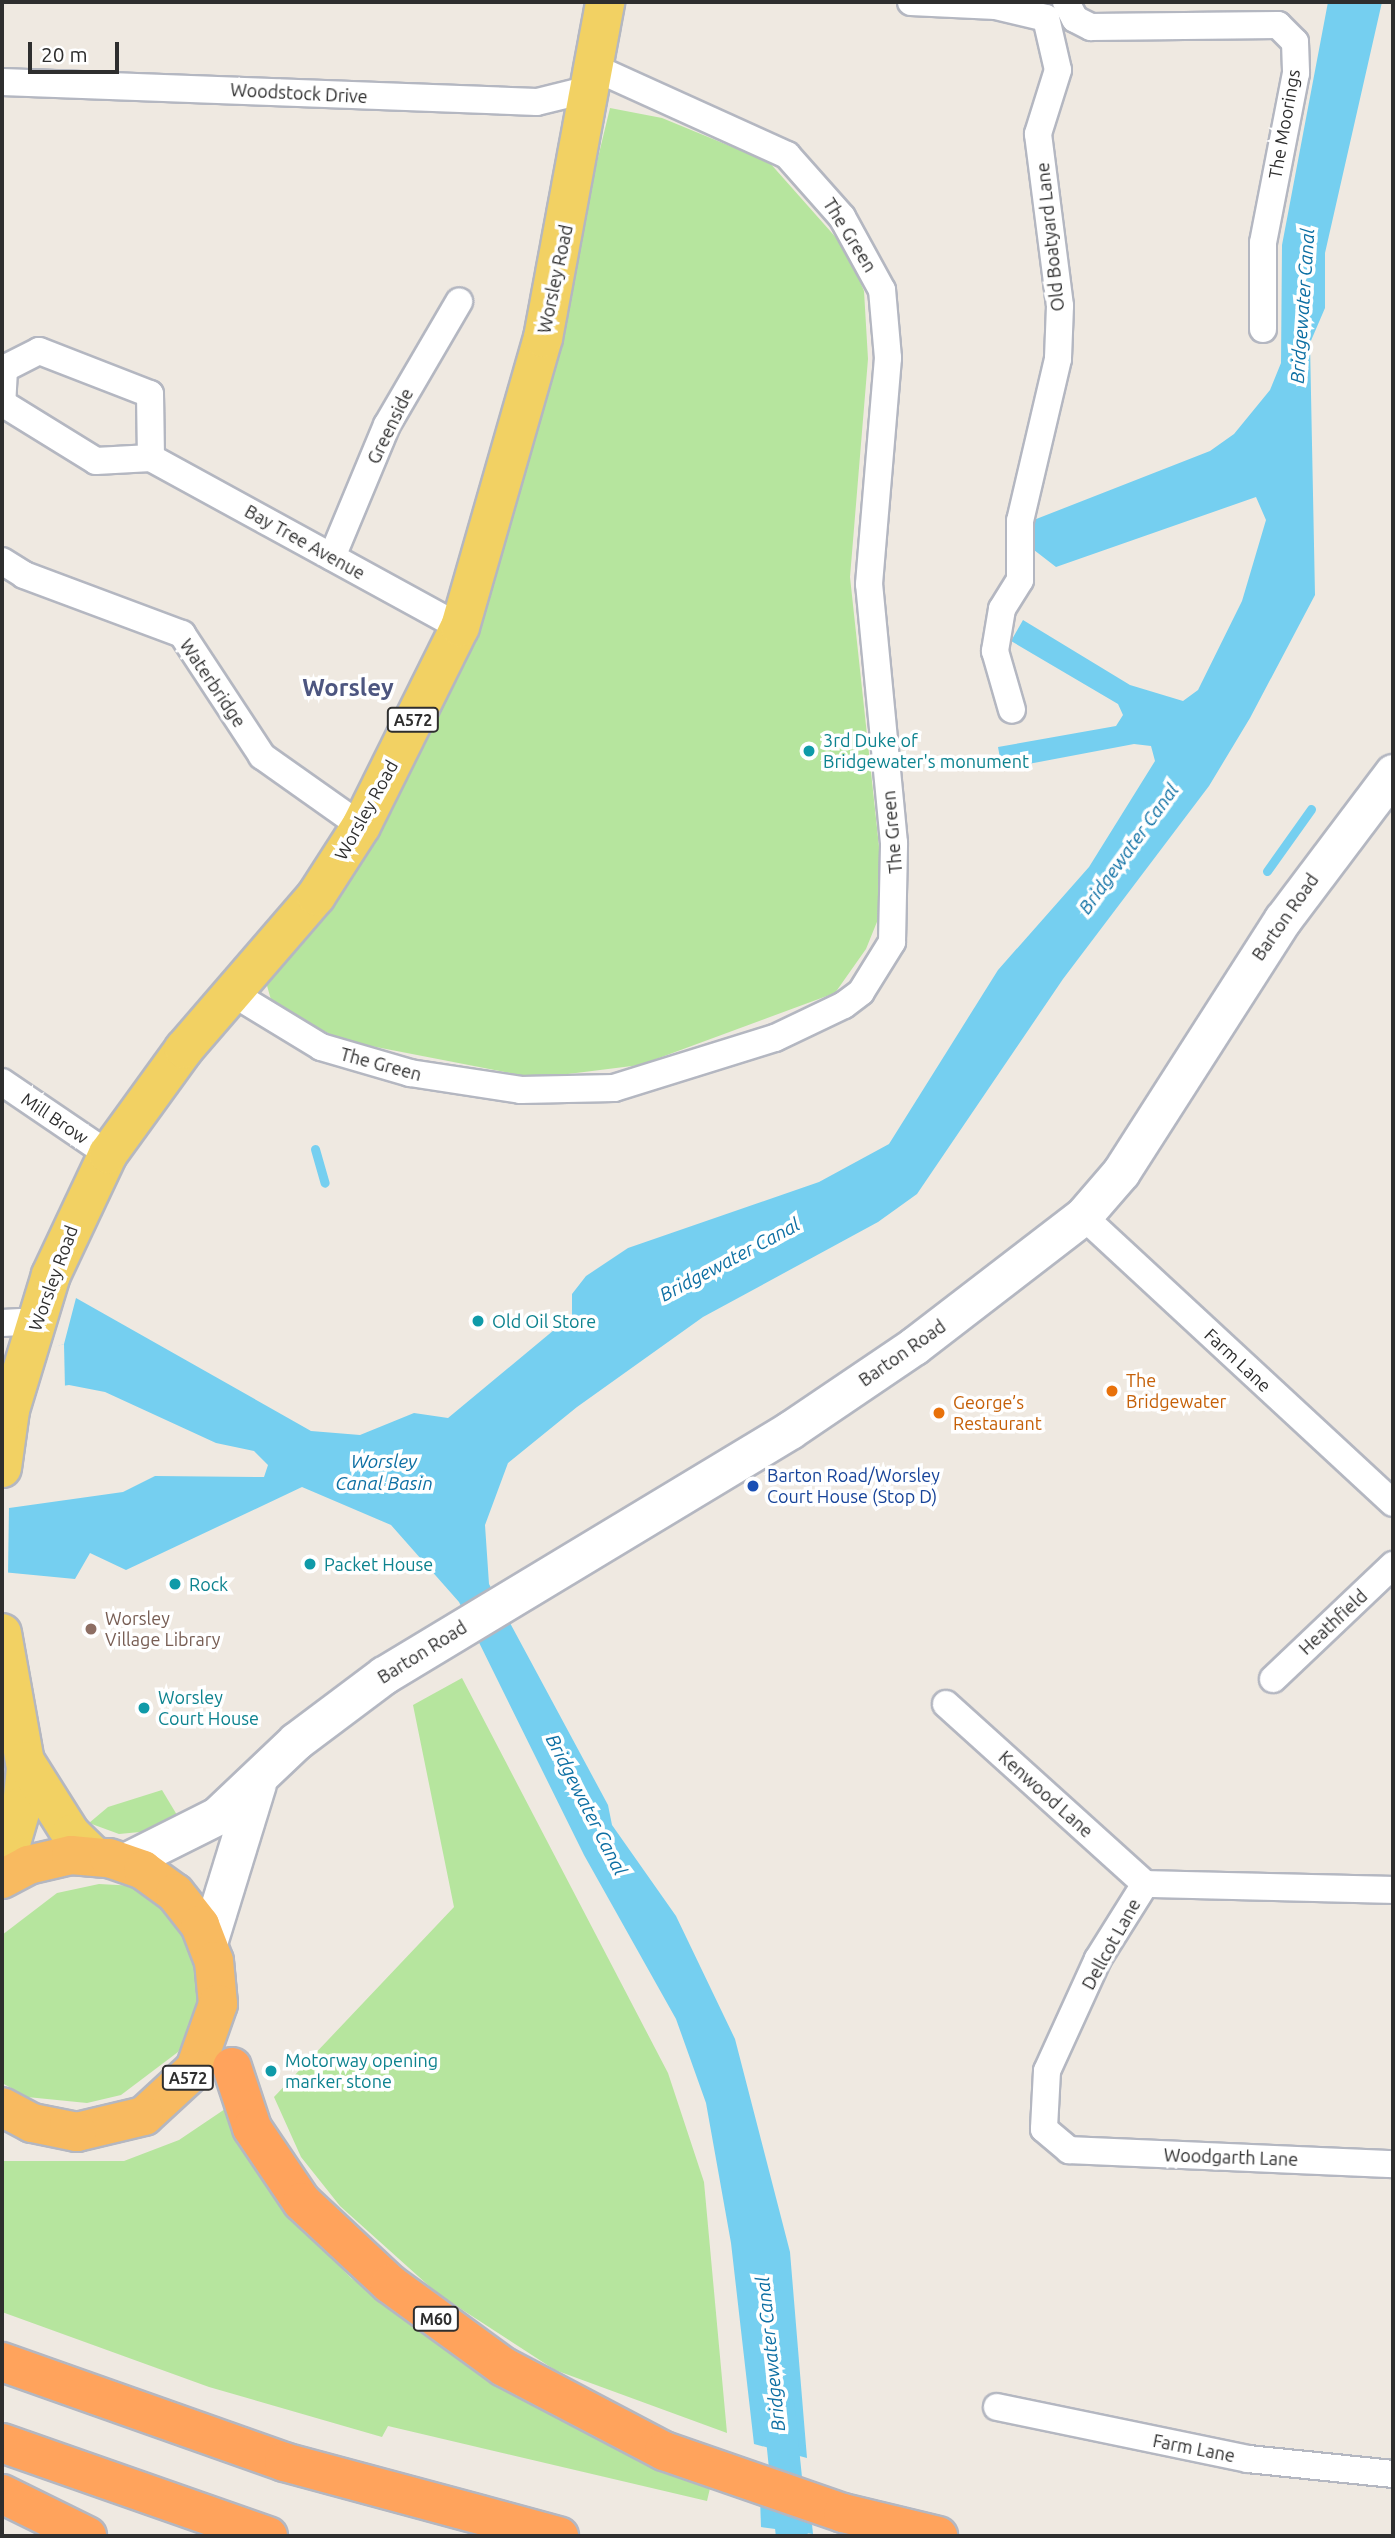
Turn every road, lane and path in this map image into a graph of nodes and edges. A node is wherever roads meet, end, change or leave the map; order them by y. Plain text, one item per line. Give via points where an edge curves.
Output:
1 (605, 2) edge
2 (911, 2) edge
3 (1066, 2) edge
4 (595, 79) junction
5 (2, 82) edge
6 (459, 302) dead end
7 (1263, 329) dead end
8 (151, 458) junction
9 (332, 557) junction
10 (2, 561) edge
11 (460, 627) junction
12 (1012, 710) dead end
13 (1391, 780) edge
14 (361, 826) junction
15 (234, 994) junction
16 (2, 1082) edge
17 (108, 1154) junction
18 (1083, 1216) junction
19 (22, 1331) edge
20 (2, 1468) edge
21 (1393, 1503) edge
22 (1393, 1565) edge
23 (2, 1633) edge
24 (1273, 1679) dead end
25 (946, 1704) dead end
26 (25, 1761) junction
27 (261, 1773) junction
28 (109, 1859) junction
29 (2, 1874) edge
30 (2, 1880) edge
31 (1145, 1884) junction
32 (1393, 1890) edge
33 (208, 1942) junction
34 (218, 1981) junction
35 (12, 2120) edge
36 (1069, 2150) joint
37 (1393, 2164) edge
38 (2, 2362) edge
39 (997, 2407) dead end
40 (2, 2443) edge
41 (1393, 2474) edge
42 (2, 2494) edge
43 (87, 2536) edge
44 (268, 2536) edge
45 (559, 2536) edge
46 (938, 2536) edge

1 - 4 main road, Worsley Road / A572
2 - 12 street, Old Boatyard Lane via 996,6 1046,18 1058,70 1038,134 1060,306 1058,359 1020,521 1020,580 1002,609 995,651
3 - 7 street, The Moorings via 1075,19 1091,27 1278,25 1295,42 1296,73 1263,243
4 - 5 street, Woodstock Drive via 524,102
4 - 11 main road, Worsley Road / A572 via 543,338
4 - 15 street, The Green via 787,155 842,217 883,290 888,358 869,584 894,843 892,942 861,992 844,1005 775,1038 614,1088 521,1090 410,1073 321,1047
6 - 9 street, Greenside via 387,425
8 - 8 street via 96,461 2,402 4,369 39,351 150,394
8 - 9 street, Bay Tree Avenue
9 - 11 street, Bay Tree Avenue
10 - 14 street, Waterbridge via 24,575 182,634 262,756
11 - 14 main road, Worsley Road / A572
13 - 18 main road, Barton Road via 1283,919 1121,1172
14 - 15 main road, Worsley Road / A572 via 316,896
15 - 17 main road, Worsley Road / A572 via 184,1049
16 - 17 street, Mill Brow
17 - 19 main road, Worsley Road / A572
18 - 21 street, Farm Lane
18 - 27 main road, Barton Road via 800,1423 354,1696
19 - 20 main road, Worsley Road / A572
22 - 24 street, Heathfield
23 - 26 main road, A572
25 - 31 street, Kenwood Lane
26 - 28 main road, A572 via 71,1834
26 - 29 main road, A572 via 22,1806
27 - 28 main road, Barton Road via 203,1826
27 - 33 main road
28 - 30 highway via 49,1858
28 - 33 highway, A572 via 175,1893
31 - 32 street, Dellcot Lane
31 - 36 street, Dellcot Lane via 1098,1959 1047,2071 1044,2129
33 - 34 highway, A572
34 - 35 highway, A572 via 206,2049 164,2103 100,2130
34 - 46 highway, M60 via 232,2067 251,2127 282,2178 390,2284 548,2393 664,2451 843,2513
36 - 37 street, Woodgarth Lane
38 - 45 highway via 297,2466
39 - 41 street, Farm Lane via 1248,2459
40 - 44 highway
42 - 43 highway

